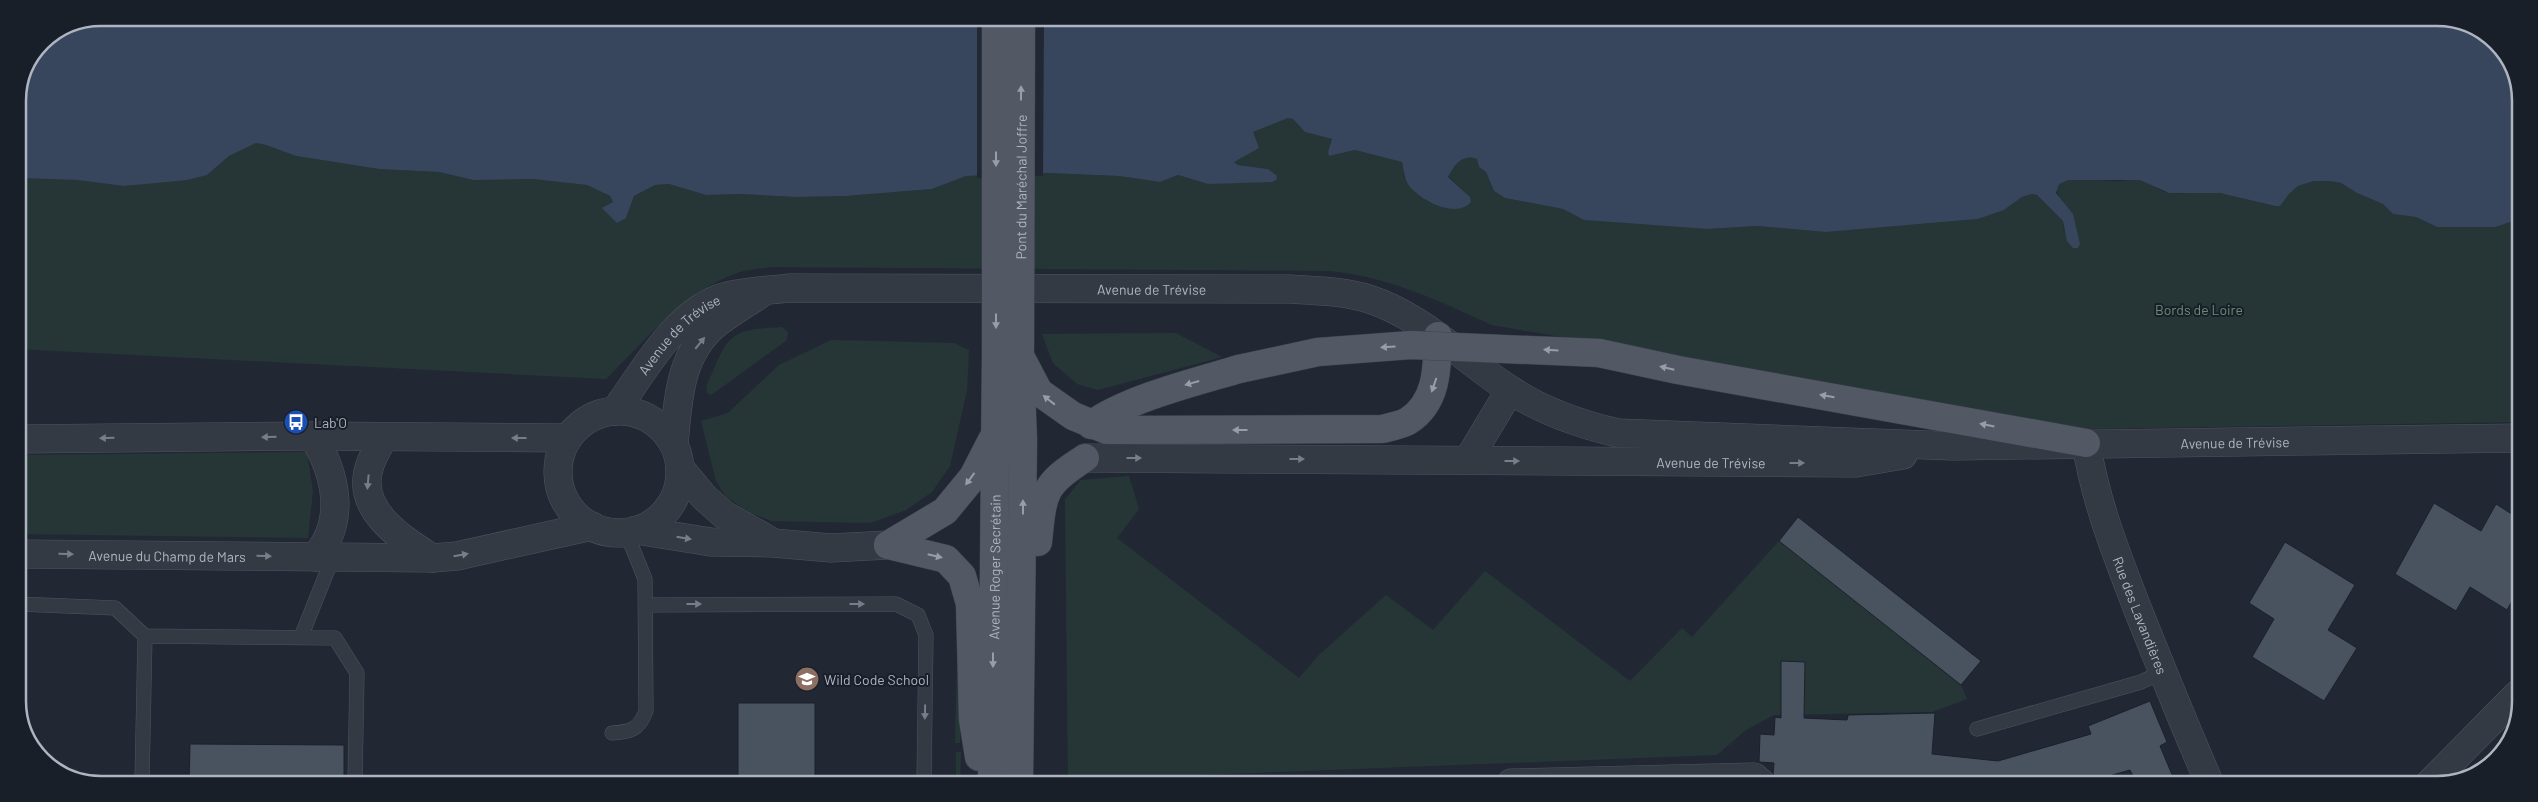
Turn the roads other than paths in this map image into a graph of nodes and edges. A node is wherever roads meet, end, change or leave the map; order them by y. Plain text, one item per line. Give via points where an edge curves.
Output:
1 (996, 26) edge
2 (1021, 26) edge
3 (764, 292) junction
4 (1438, 336) junction
5 (1012, 353) junction
6 (1510, 390) junction
7 (615, 411) junction
8 (1091, 425) junction
9 (314, 436) junction
10 (384, 437) junction
11 (994, 437) junction
12 (568, 438) junction
13 (2512, 438) edge
14 (26, 439) edge
15 (2086, 443) junction
16 (1952, 446) junction
17 (677, 456) junction
18 (1085, 458) joint
19 (1468, 460) junction
20 (592, 526) junction
21 (631, 531) junction
22 (773, 543) junction
23 (888, 545) junction
24 (26, 554) edge
25 (324, 557) junction
26 (433, 558) junction
27 (26, 604) edge
28 (645, 604) junction
29 (145, 636) junction
30 (301, 637) junction
31 (2162, 672) junction
32 (2512, 700) edge
33 (1022, 715) junction
34 (1977, 729) dead end
35 (612, 732) dead end
36 (142, 776) edge
37 (355, 776) edge
38 (924, 776) edge
39 (983, 776) edge
40 (992, 776) edge
41 (1019, 776) edge
42 (2207, 776) edge
43 (2437, 776) edge

1 -> 5 main road, Pont du Maréchal Joffre, bridge
5 -> 2 main road, Pont du Maréchal Joffre, bridge
3 - 4 street, Avenue de Trévise via 788,288 1290,289 1334,292 1369,299
3 - 7 street, Avenue de Trévise via 722,297 702,307 674,330
17 -> 3 street, Avenue de Trévise via 680,387 695,347 716,324
4 - 6 street, Avenue de Trévise
4 -> 8 main road via 1436,378 1428,401 1408,421 1382,429 1106,430
8 -> 5 main road via 1039,392
5 - 11 main road, Avenue Roger Secrétain
33 -> 5 main road via 1023,440
6 - 16 street, Avenue de Trévise via 1552,413 1618,433
6 - 19 street
7 - 12 street, Avenue du Champ de Mars via 595,415 580,424
7 - 17 street, Avenue du Champ de Mars via 649,418 663,429
15 -> 8 main road, bridge via 1599,353 1411,346 1318,352 1239,370 1184,385 1104,415
9 - 10 street
9 -> 14 street
9 - 25 street via 325,456 334,494 334,524
12 -> 10 street
10 -> 26 street via 369,466 367,491 373,506 400,538
11 -> 23 main road via 973,477 945,511
11 -> 40 main road, Avenue Roger Secrétain
12 - 20 street, Avenue du Champ de Mars via 559,459 558,480 565,499 578,516
13 - 15 street, Avenue de Trévise
15 - 16 street, Avenue de Trévise
15 - 31 street, Rue des Lavandières via 2093,486 2103,519
19 -> 16 street, Avenue de Trévise via 1856,463
17 - 21 street via 675,496 666,511 652,523
17 - 22 street, Avenue du Champ de Mars via 704,498 723,514
18 -> 19 street, Avenue de Trévise
18 - 33 main road via 1060,474 1049,486 1042,502
20 - 21 street, Avenue du Champ de Mars via 607,531
26 -> 20 street, Avenue du Champ de Mars via 457,556
21 -> 22 street, Avenue du Champ de Mars via 711,542
21 - 28 lane via 645,579
22 - 23 street, Avenue du Champ de Mars via 830,548
23 -> 39 main road via 946,558 962,576 970,604 973,719
24 -> 25 street, Avenue du Champ de Mars
25 - 26 street, Avenue du Champ de Mars
25 - 30 lane
27 - 29 lane via 115,608
28 - 35 lane via 646,711 641,723 631,732
28 -> 38 lane via 896,604 918,615 926,635
29 - 30 lane
29 - 36 lane
30 - 37 lane via 335,638 357,673
31 - 34 lane via 2141,682
31 - 42 street, Rue des Lavandières
32 - 43 street
33 - 41 main road

